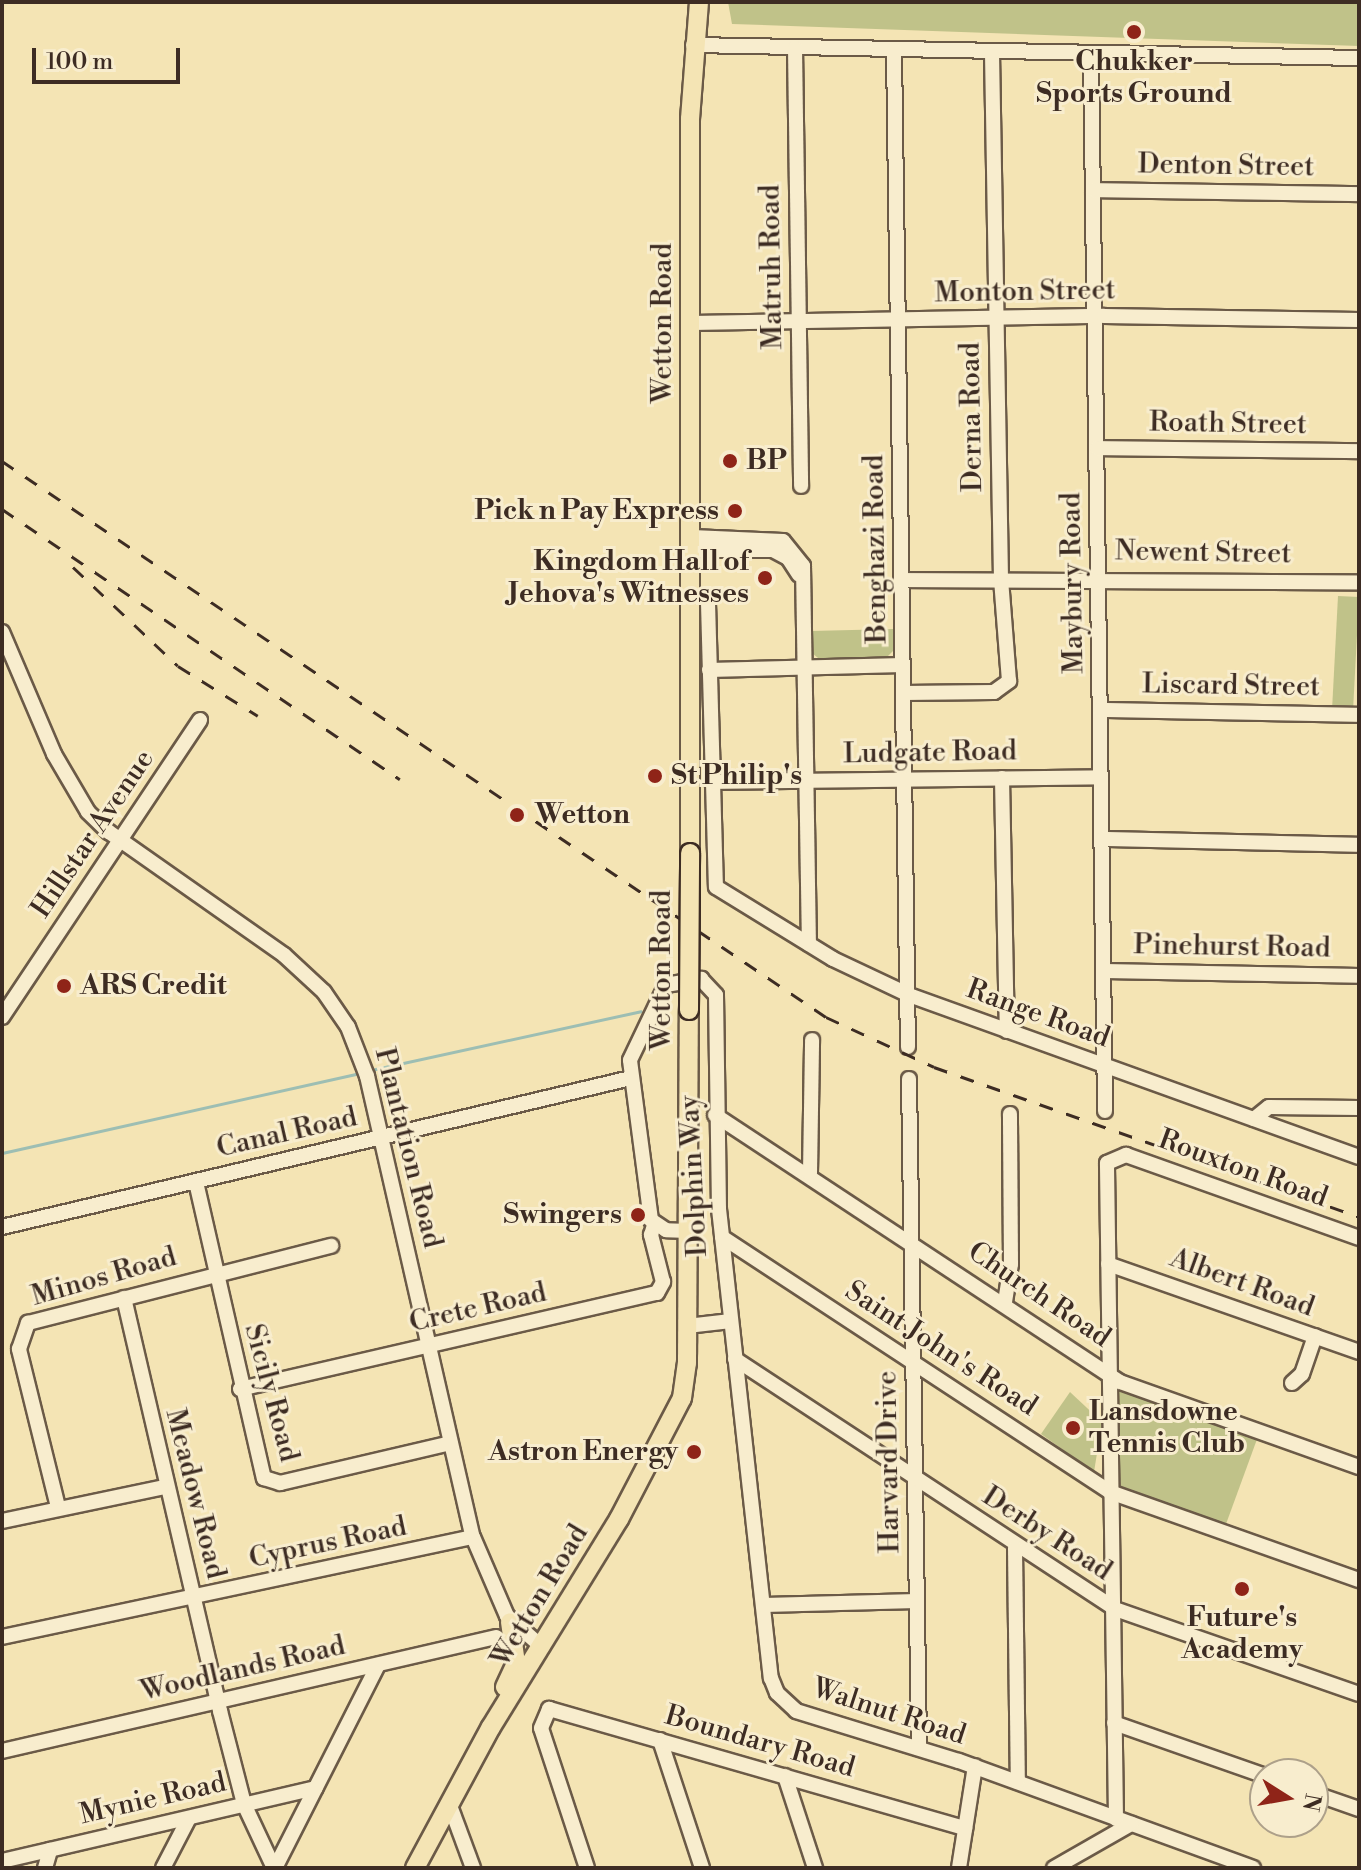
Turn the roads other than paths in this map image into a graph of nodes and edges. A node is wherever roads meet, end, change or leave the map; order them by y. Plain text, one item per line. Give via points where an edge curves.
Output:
1 (699, 2) edge
2 (693, 45) junction
3 (795, 48) junction
4 (894, 50) junction
5 (992, 51) junction
6 (1091, 54) junction
7 (1359, 58) edge
8 (1093, 190) junction
9 (1359, 194) edge
10 (1095, 317) junction
11 (997, 319) junction
12 (898, 320) junction
13 (1359, 320) edge
14 (799, 322) junction
15 (692, 323) junction
16 (1097, 448) junction
17 (1359, 451) edge
18 (801, 486) dead end
19 (692, 544) junction
20 (1099, 578) junction
21 (1001, 579) junction
22 (902, 580) junction
23 (1359, 582) edge
24 (708, 603) dead end
25 (2, 632) edge
26 (903, 665) junction
27 (803, 666) junction
28 (709, 670) junction
29 (904, 693) junction
30 (1101, 710) junction
31 (1359, 715) edge
32 (200, 720) dead end
33 (1101, 777) junction
34 (1002, 778) junction
35 (906, 780) junction
36 (712, 782) junction
37 (806, 782) junction
38 (1104, 839) junction
39 (121, 840) junction
40 (1359, 845) edge
41 (809, 944) junction
42 (1105, 971) junction
43 (1359, 976) edge
44 (909, 995) junction
45 (2, 1017) edge
46 (1007, 1031) junction
47 (812, 1040) dead end
48 (908, 1047) dead end
49 (1106, 1066) junction
50 (631, 1078) junction
51 (909, 1079) dead end
52 (1359, 1108) edge
53 (1105, 1111) dead end
54 (1010, 1114) dead end
55 (715, 1115) junction
56 (1254, 1119) junction
57 (381, 1137) junction
58 (1359, 1157) edge
59 (810, 1173) junction
60 (196, 1182) junction
61 (654, 1225) junction
62 (2, 1227) edge
63 (689, 1231) junction
64 (722, 1237) junction
65 (1359, 1238) edge
66 (912, 1240) junction
67 (331, 1246) dead end
68 (1108, 1264) junction
69 (215, 1274) junction
70 (124, 1298) junction
71 (1005, 1302) junction
72 (731, 1321) junction
73 (687, 1326) junction
74 (1315, 1336) junction
75 (428, 1346) junction
76 (1359, 1352) edge
77 (735, 1359) junction
78 (913, 1361) junction
79 (1110, 1375) junction
80 (1292, 1383) dead end
81 (240, 1389) junction
82 (450, 1443) junction
83 (1359, 1467) edge
84 (913, 1477) junction
85 (165, 1487) junction
86 (1110, 1492) junction
87 (58, 1507) junction
88 (2, 1521) edge
89 (473, 1537) junction
90 (1015, 1548) junction
91 (1359, 1580) edge
92 (192, 1593) junction
93 (917, 1601) junction
94 (764, 1605) junction
95 (1115, 1609) junction
96 (510, 1622) junction
97 (2, 1637) edge
98 (496, 1637) dead end
99 (542, 1647) junction
100 (378, 1665) junction
101 (1359, 1694) edge
102 (218, 1701) junction
103 (1114, 1723) junction
104 (491, 1727) junction
105 (660, 1740) junction
106 (919, 1748) junction
107 (2, 1751) edge
108 (975, 1766) junction
109 (1249, 1770) edge
110 (785, 1776) junction
111 (1018, 1782) junction
112 (316, 1788) junction
113 (1329, 1799) edge
114 (449, 1803) junction
115 (244, 1804) junction
116 (1359, 1809) edge
117 (189, 1818) junction
118 (1124, 1821) junction
119 (965, 1828) junction
120 (50, 1850) junction
121 (2, 1861) edge
122 (45, 1868) edge
123 (163, 1868) edge
124 (274, 1868) edge
125 (415, 1868) edge
126 (473, 1868) edge
127 (587, 1868) edge
128 (702, 1868) edge
129 (815, 1868) edge
130 (959, 1868) edge
131 (1054, 1868) edge
132 (1252, 1868) edge

1 - 2 main road, Wetton Road
2 - 3 street
2 - 15 main road, Wetton Road
3 - 4 street
3 - 14 street, Matruh Road
4 - 5 street
4 - 12 street, Benghazi Road
5 - 6 street
5 - 11 street, Derna Road
6 - 7 street
6 - 8 street, Maybury Road
8 - 9 street, Denton Street
8 - 10 street, Maybury Road
10 - 11 street, Monton Street
10 - 13 street, Monton Street
10 - 16 street, Maybury Road
11 - 12 street, Monton Street
11 - 21 street, Derna Road
12 - 14 street, Monton Street
12 - 22 street, Benghazi Road
14 - 15 street, Monton Street
14 - 18 street, Matruh Road
15 - 19 main road, Wetton Road
16 - 17 street, Roath Street
16 - 20 street, Maybury Road
19 - 27 street via 783,541 803,566
19 - 63 main road, Wetton Road, bridge
20 - 21 street, Newent Street
20 - 23 street, Newent Street
20 - 30 street, Maybury Road
21 - 22 street, Newent Street
21 - 29 street, Derna Road via 1008,627 1006,686 994,692
22 - 26 street, Benghazi Road
24 - 28 street
25 - 39 street, Plantation Road via 63,773 88,812
26 - 27 street
26 - 29 street, Benghazi Road
27 - 28 street
27 - 37 street
28 - 36 street
29 - 35 street, Benghazi Road
30 - 31 street, Liscard Street
30 - 33 street, Maybury Road
32 - 39 street, Hillstar Avenue
33 - 34 street, Ludgate Road
33 - 38 street, Maybury Road
34 - 35 street, Ludgate Road
34 - 46 street
35 - 37 street, Ludgate Road
35 - 44 street, Benghazi Road
36 - 37 street, Ludgate Road
36 - 41 street, Range Road via 716,887
37 - 41 street
38 - 40 street
38 - 42 street, Maybury Road
39 - 45 street, Hillstar Avenue
39 - 57 street, Plantation Road via 284,955 324,992 362,1058
41 - 44 street, Range Road
42 - 43 street, Pinehurst Road
42 - 49 street, Maybury Road
44 - 46 street, Range Road
44 - 48 street, Benghazi Road
46 - 49 street, Range Road
47 - 59 street
49 - 53 street, Maybury Road
49 - 56 street, Range Road
50 - 55 street, Dolphin Way via 632,1048 666,985 701,979 716,995
50 - 57 street, Canal Road
50 - 61 street, Dolphin Way
51 - 66 street, Harvard Drive
52 - 56 street via 1269,1107
54 - 71 street via 1011,1264
55 - 59 street, Church Road
55 - 64 street, Dolphin Way
56 - 58 street, Range Road
57 - 60 street, Canal Road
57 - 75 street, Plantation Road
59 - 66 street, Church Road
60 - 62 street, Canal Road
60 - 69 street, Sicily Road
61 - 63 street, Dolphin Way
61 - 75 street, Crete Road via 651,1235 663,1282 657,1293
63 - 73 main road, Wetton Road
64 - 72 street, Dolphin Way
64 - 78 street, Saint John's Road
65 - 68 street, Rouxton Road via 1126,1155 1110,1159
66 - 71 street, Church Road
66 - 78 street, Harvard Drive
67 - 69 street, Minos Road
68 - 74 street, Albert Road
68 - 79 street
69 - 70 street, Minos Road
69 - 81 street, Sicily Road
70 - 85 street, Meadow Road
70 - 87 street, Minos Road via 36,1318 19,1340
71 - 79 street, Church Road
72 - 73 street
72 - 77 street, Walnut Road
73 - 99 main road, Wetton Road via 686,1378 676,1413
74 - 76 street, Albert Road
74 - 80 street via 1302,1374
75 - 81 street, Crete Road
75 - 82 street, Plantation Road
77 - 84 street, Derby Road
77 - 94 street, Walnut Road
78 - 84 street, Harvard Drive
78 - 86 street, Saint John's Road
79 - 83 street, Church Road
79 - 86 street
81 - 82 street, Sicily Road via 260,1474 268,1481
82 - 89 street, Plantation Road
84 - 90 street, Derby Road
84 - 93 street, Harvard Drive
85 - 87 street
85 - 92 street, Meadow Road
86 - 91 street, Saint John's Road
86 - 95 street
87 - 88 street
89 - 92 street, Cyprus Road via 297,1579
89 - 96 street, Plantation Road
90 - 95 street, Derby Road
90 - 111 street
92 - 97 street, Cyprus Road
92 - 102 street, Meadow Road
93 - 94 street
93 - 106 street, Harvard Drive
94 - 106 street, Walnut Road via 771,1678 785,1703 815,1718
95 - 101 street, Derby Road
95 - 103 street
96 - 99 street, Plantation Road
96 - 104 main road via 516,1663 492,1713
98 - 100 street, Woodlands Road
99 - 104 main road, Wetton Road
100 - 102 street, Woodlands Road
100 - 112 street
102 - 107 street, Woodlands Road
102 - 115 street, Meadow Road
103 - 109 street
103 - 118 street
104 - 114 main road, Wetton Road
105 - 110 street, Boundary Road
105 - 127 street, Boundary Road via 557,1710 544,1714 541,1728
105 - 128 street
106 - 108 street, Walnut Road
108 - 111 street, Walnut Road
108 - 119 street
110 - 119 street, Boundary Road
110 - 129 street
111 - 118 street, Walnut Road
112 - 115 street, Mynie Road
112 - 124 street
113 - 116 street
114 - 125 main road, Wetton Road
114 - 126 street
115 - 117 street, Mynie Road
115 - 124 street, Meadow Road
117 - 120 street, Mynie Road
117 - 123 street
118 - 131 street
118 - 132 street, Walnut Road
119 - 130 street
120 - 121 street, Mynie Road
120 - 122 street

